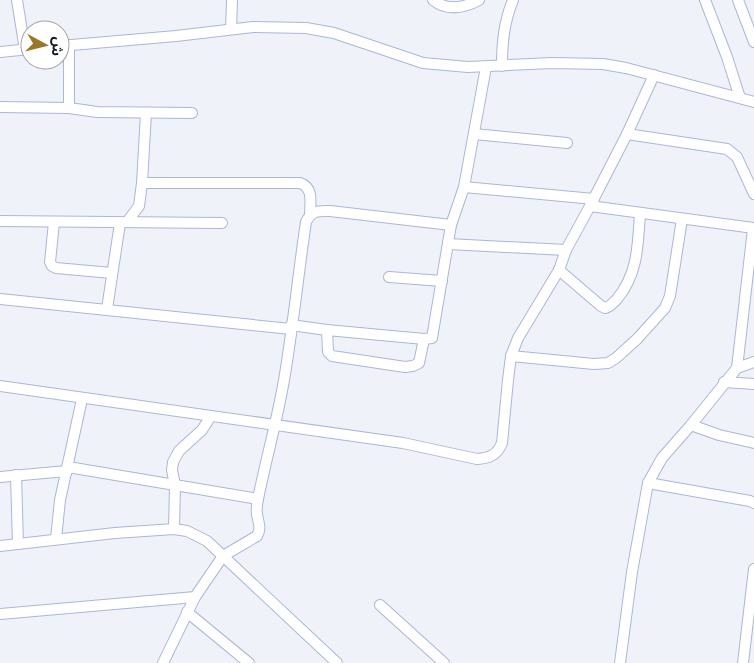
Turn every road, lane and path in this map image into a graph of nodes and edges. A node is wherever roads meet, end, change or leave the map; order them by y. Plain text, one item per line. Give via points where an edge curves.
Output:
1 (17, 0) edge
2 (232, 0) edge
3 (433, 0) edge
4 (479, 0) edge
5 (513, 0) edge
6 (705, 0) edge
7 (738, 0) edge
8 (21, 20) edge
9 (231, 30) junction
10 (754, 42) edge
11 (70, 46) edge
12 (20, 50) edge
13 (0, 52) edge
14 (502, 66) junction
15 (486, 67) junction
16 (67, 70) edge
17 (654, 75) junction
18 (740, 98) junction
19 (754, 102) edge
20 (0, 107) edge
21 (70, 108) junction
22 (146, 113) junction
23 (192, 113) dead end
24 (474, 134) junction
25 (627, 134) junction
26 (567, 143) dead end
27 (142, 183) junction
28 (464, 187) junction
29 (754, 194) edge
30 (592, 202) junction
31 (640, 213) junction
32 (310, 214) junction
33 (682, 220) junction
34 (0, 221) edge
35 (54, 222) junction
36 (123, 222) junction
37 (222, 223) dead end
38 (451, 225) junction
39 (753, 229) edge
40 (448, 244) junction
41 (566, 250) junction
42 (751, 263) edge
43 (558, 270) junction
44 (112, 273) junction
45 (389, 277) dead end
46 (442, 281) junction
47 (0, 299) edge
48 (107, 309) junction
49 (291, 327) junction
50 (327, 330) junction
51 (424, 339) junction
52 (511, 356) junction
53 (754, 362) edge
54 (737, 368) junction
55 (724, 382) junction
56 (754, 384) edge
57 (0, 386) edge
58 (82, 399) junction
59 (211, 416) junction
60 (276, 424) junction
61 (691, 425) junction
62 (754, 444) edge
63 (67, 469) junction
64 (16, 475) junction
65 (0, 477) edge
66 (648, 483) junction
67 (175, 485) junction
68 (258, 499) junction
69 (754, 503) edge
70 (174, 529) junction
71 (56, 539) junction
72 (18, 544) junction
73 (0, 546) edge
74 (223, 556) junction
75 (754, 569) edge
76 (195, 596) junction
77 (380, 605) dead end
78 (187, 612) junction
79 (0, 614) edge
80 (750, 639) edge
81 (335, 662) edge
82 (163, 663) edge
83 (249, 663) edge
84 (444, 663) edge
85 (620, 663) edge
86 (743, 663) edge

1 - 8 street
2 - 9 street
3 - 4 street via 456,7
5 - 14 street via 504,25
6 - 18 street
7 - 10 street
9 - 11 street
9 - 15 street via 267,26 316,29 423,63
12 - 13 street
14 - 15 street
14 - 17 street via 604,64
15 - 24 street
16 - 21 street
17 - 18 street
17 - 25 street
18 - 19 street
20 - 21 street
21 - 22 street
22 - 23 street
22 - 27 street
24 - 26 street
24 - 28 street
25 - 29 street via 727,149 737,157
25 - 30 street
27 - 32 street via 300,183 310,190
27 - 36 street via 139,206
28 - 30 street
28 - 38 street
30 - 31 street
30 - 41 street
31 - 33 street
31 - 43 street via 632,275 624,291 608,308 601,306
32 - 38 street via 330,211
32 - 49 street via 306,222
33 - 39 street
33 - 52 street via 670,296 665,308 616,358 594,364
34 - 35 street
35 - 36 street
35 - 44 street via 52,266
36 - 37 street
36 - 44 street
38 - 40 street
39 - 42 street
40 - 41 street
40 - 46 street
41 - 43 street
42 - 54 street
43 - 52 street via 523,327
44 - 48 street
45 - 46 street
46 - 51 street via 432,338
47 - 48 street
48 - 49 street
49 - 50 street
49 - 60 street
50 - 51 street
50 - 51 street via 328,352 332,356 404,367 419,363
52 - 60 street via 502,443 494,456 477,459 403,443
53 - 54 street
54 - 55 street
55 - 56 street
55 - 61 street
57 - 58 street
58 - 59 street
58 - 63 street
59 - 60 street
59 - 67 street via 202,430 176,455 172,470
60 - 68 street
61 - 62 street
61 - 66 street via 662,458
63 - 64 street
63 - 67 street
63 - 71 street
64 - 65 street
64 - 72 street
66 - 69 street
66 - 85 street
67 - 68 street
67 - 70 street
68 - 74 street via 256,513 260,525 257,536
70 - 71 street
70 - 74 street via 197,535
71 - 72 street
72 - 73 street
74 - 76 street
74 - 81 street
75 - 80 street
76 - 78 street
76 - 79 street
77 - 84 street
78 - 82 street
78 - 83 street
80 - 86 street

